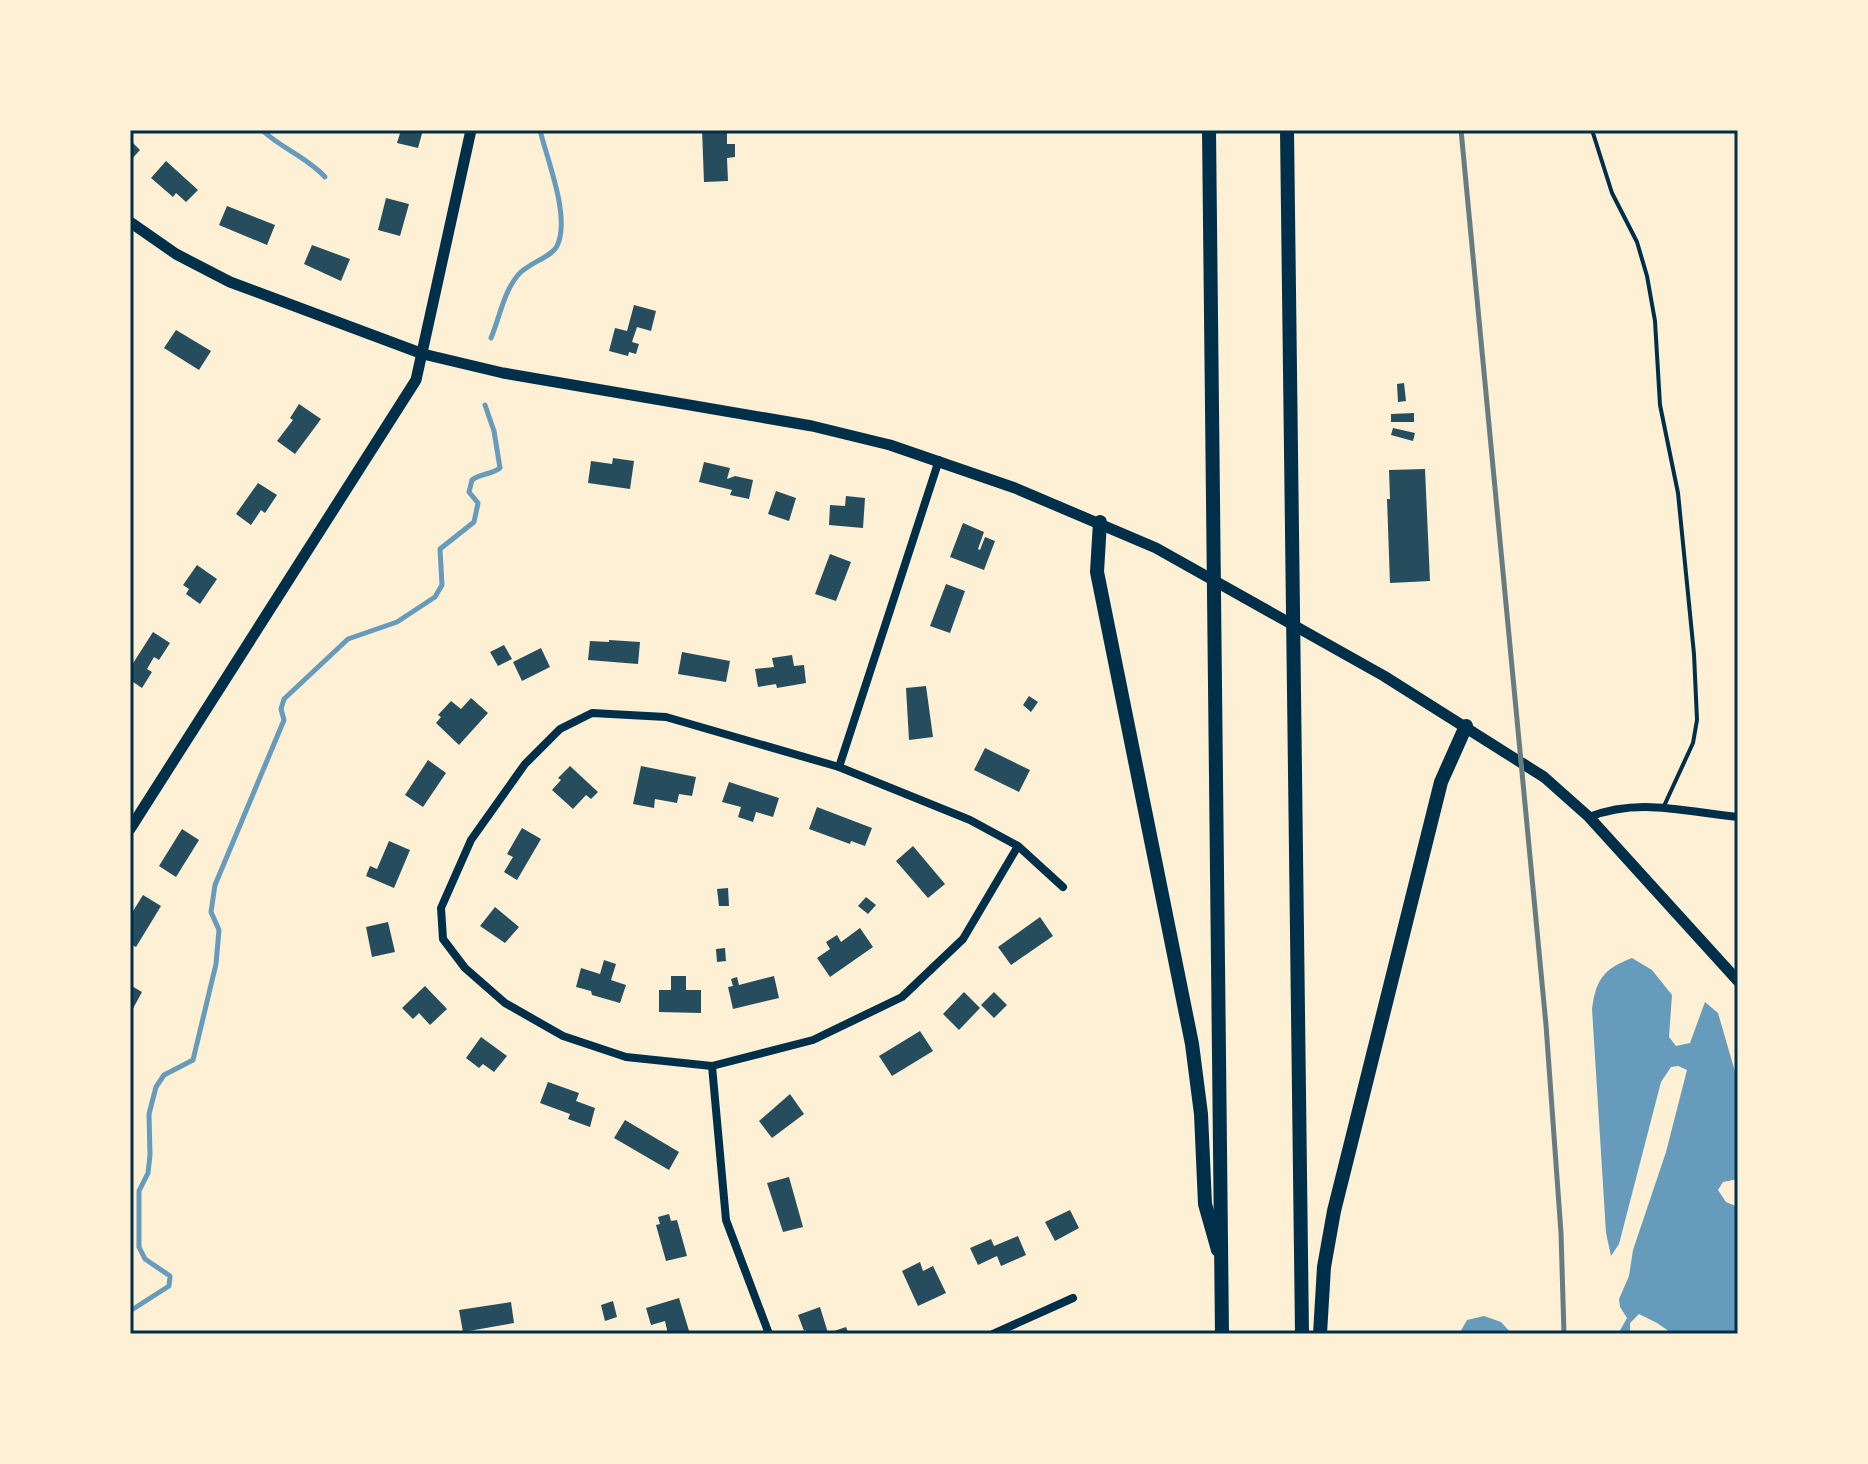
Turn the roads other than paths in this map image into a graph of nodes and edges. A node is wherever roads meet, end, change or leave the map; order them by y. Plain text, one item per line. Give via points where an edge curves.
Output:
1 (471, 130) edge
2 (1209, 130) edge
3 (1287, 130) edge
4 (1592, 130) edge
5 (130, 222) edge
6 (423, 354) junction
7 (939, 460) junction
8 (1100, 522) junction
9 (1466, 726) junction
10 (839, 767) junction
11 (1663, 808) junction
12 (1589, 817) junction
13 (1738, 817) edge
14 (130, 829) edge
15 (1018, 846) junction
16 (1063, 887) dead end
17 (1738, 981) edge
18 (712, 1066) junction
19 (1223, 1261) junction
20 (1073, 1298) dead end
21 (769, 1334) edge
22 (993, 1334) edge
23 (1222, 1334) edge
24 (1302, 1334) edge
25 (1320, 1334) edge

1 - 6 main road
2 - 19 highway
3 - 24 highway
4 - 11 lane via 1647,276 1660,405 1678,493 1697,720 1693,743
5 - 6 main road via 230,282
6 - 7 main road via 532,379 812,426
6 - 14 main road via 416,380 395,415
7 - 8 main road
7 - 10 street
8 - 9 main road via 1193,568
8 - 19 highway via 1097,572 1192,1044 1205,1204
9 - 12 main road via 1544,777
9 - 25 highway via 1441,782 1334,1211
10 - 15 street via 970,820
10 - 18 street via 666,717 592,713 560,729 525,764 471,840 441,908 443,939 465,968 505,1003 563,1036 626,1057
11 - 12 street via 1627,806
11 - 13 street
12 - 17 main road
15 - 16 street
15 - 18 street via 963,939 902,997 813,1040
18 - 21 street via 726,1220
19 - 23 highway
20 - 22 street

